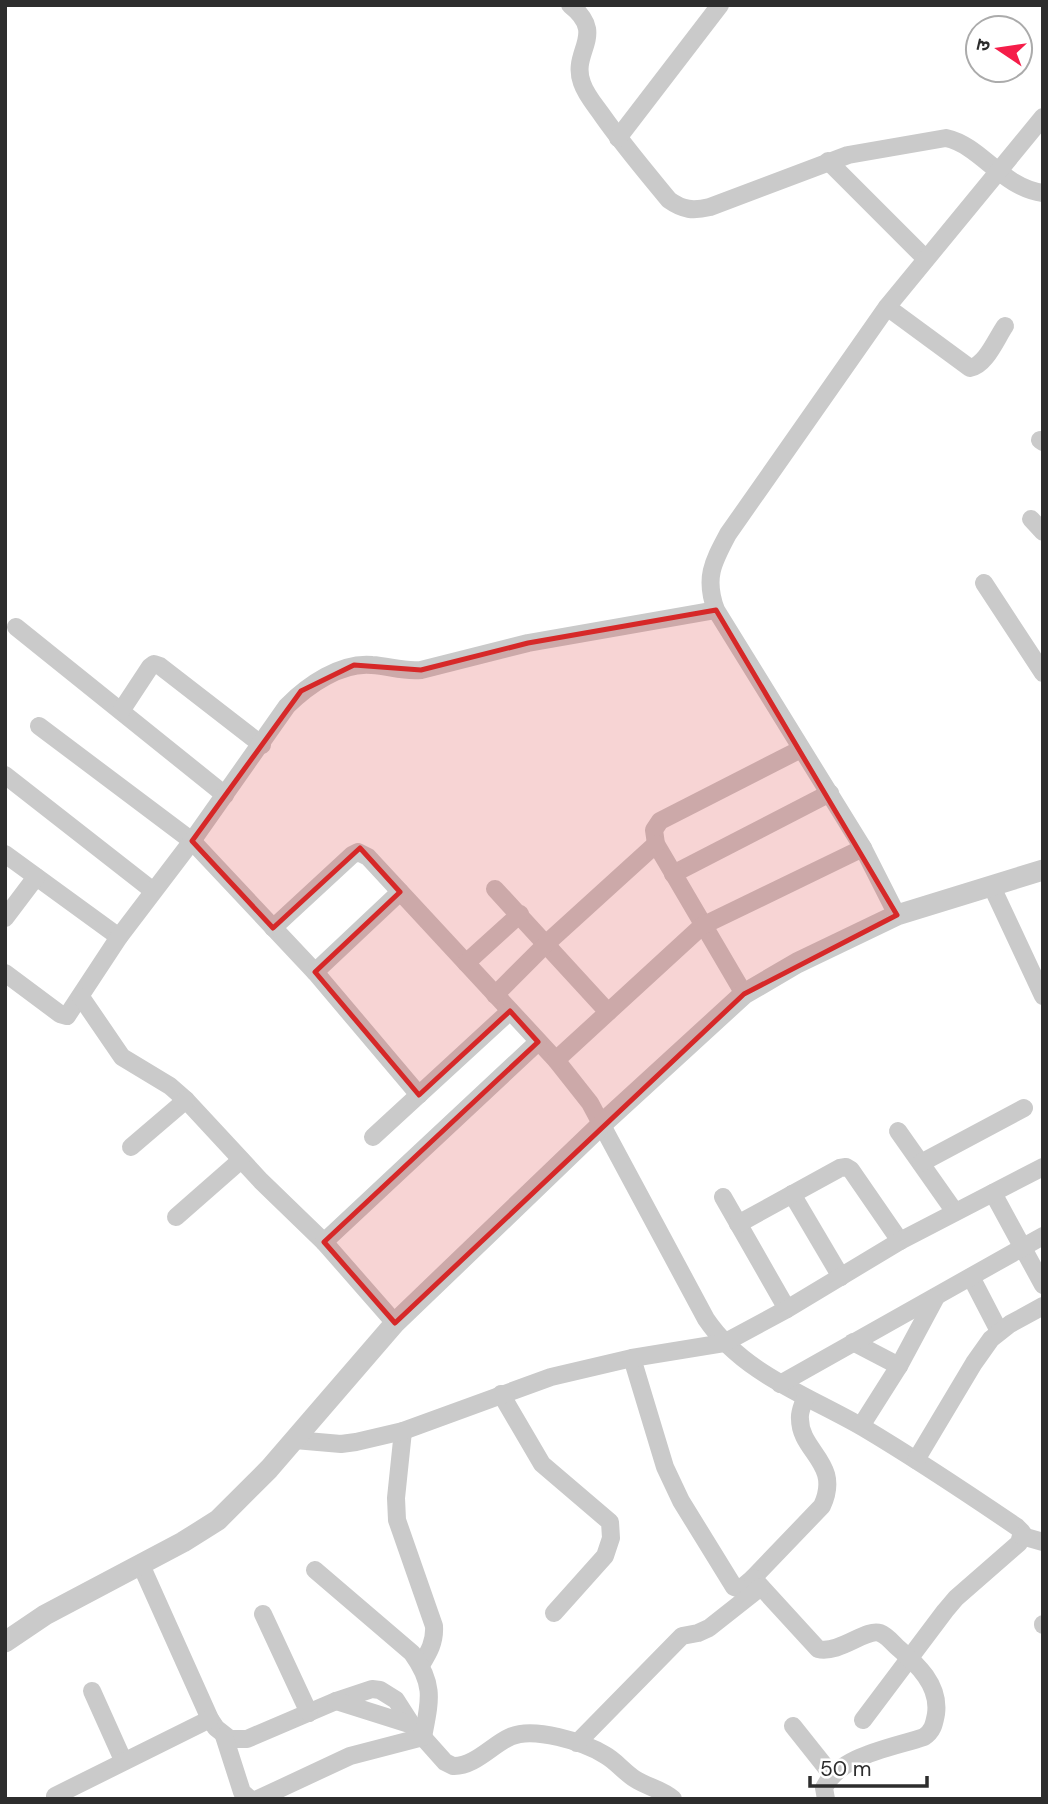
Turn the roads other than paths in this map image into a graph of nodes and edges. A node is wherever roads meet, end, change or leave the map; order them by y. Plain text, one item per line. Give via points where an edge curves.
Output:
1 (570, 5) edge
2 (720, 5) edge
3 (1043, 117) edge
4 (618, 138) junction
5 (828, 162) junction
6 (996, 171) junction
7 (1043, 193) edge
8 (926, 259) junction
9 (887, 307) junction
10 (1005, 326) dead end
11 (984, 583) dead end
12 (716, 610) junction
13 (16, 626) dead end
14 (1043, 673) edge
15 (121, 711) junction
16 (39, 726) dead end
17 (262, 745) junction
18 (801, 749) junction
19 (5, 775) edge
20 (830, 793) junction
21 (225, 795) junction
22 (192, 841) junction
23 (656, 844) junction
24 (863, 848) junction
25 (5, 854) edge
26 (1043, 870) edge
27 (673, 874) junction
28 (36, 877) junction
29 (992, 887) junction
30 (495, 889) dead end
31 (152, 890) junction
32 (400, 892) junction
33 (520, 914) junction
34 (897, 915) junction
35 (5, 918) edge
36 (702, 926) junction
37 (273, 928) junction
38 (119, 937) junction
39 (547, 943) junction
40 (466, 963) junction
41 (5, 972) edge
42 (314, 972) junction
43 (744, 994) junction
44 (495, 995) junction
45 (1043, 996) edge
46 (81, 997) junction
47 (510, 1011) junction
48 (608, 1012) junction
49 (538, 1042) junction
50 (556, 1060) junction
51 (419, 1095) junction
52 (186, 1100) junction
53 (1024, 1108) dead end
54 (602, 1124) junction
55 (898, 1131) dead end
56 (373, 1138) dead end
57 (131, 1147) dead end
58 (241, 1160) junction
59 (921, 1163) junction
60 (1043, 1167) edge
61 (993, 1193) junction
62 (792, 1194) junction
63 (723, 1197) dead end
64 (955, 1212) junction
65 (176, 1217) dead end
66 (738, 1224) junction
67 (1043, 1236) edge
68 (900, 1241) junction
69 (324, 1242) junction
70 (1024, 1246) junction
71 (841, 1277) junction
72 (971, 1277) junction
73 (1043, 1285) edge
74 (936, 1297) junction
75 (1043, 1306) edge
76 (787, 1309) junction
77 (395, 1323) junction
78 (999, 1331) junction
79 (853, 1342) junction
80 (724, 1343) junction
81 (632, 1358) junction
82 (899, 1366) junction
83 (780, 1384) junction
84 (501, 1394) junction
85 (805, 1398) junction
86 (861, 1426) junction
87 (403, 1431) junction
88 (295, 1440) junction
89 (916, 1460) junction
90 (1022, 1536) junction
91 (1043, 1542) edge
92 (141, 1565) junction
93 (316, 1570) dead end
94 (757, 1583) junction
95 (554, 1613) dead end
96 (263, 1614) dead end
97 (5, 1642) edge
98 (909, 1657) junction
99 (421, 1665) junction
100 (92, 1691) dead end
101 (309, 1713) junction
102 (210, 1719) junction
103 (863, 1720) dead end
104 (793, 1726) dead end
105 (418, 1731) junction
106 (224, 1736) junction
107 (577, 1743) junction
108 (123, 1760) junction
109 (832, 1775) junction
110 (55, 1796) dead end
111 (250, 1799) edge
112 (258, 1799) edge
113 (673, 1799) edge
114 (826, 1799) edge

1 - 4 street via 587,26 579,73 582,83
2 - 4 street
3 - 6 street
4 - 5 street via 669,200 688,210 710,207
5 - 6 street via 946,138
5 - 8 street
6 - 7 street via 1020,187
6 - 8 street
8 - 9 street
9 - 10 street via 970,368 982,361
9 - 12 street via 728,534 710,577
11 - 14 street
12 - 17 street via 528,643 421,670 354,665 301,691
12 - 18 street
13 - 15 street
15 - 17 street via 154,664
15 - 21 street
16 - 22 street
17 - 21 street
18 - 20 street
18 - 23 street via 660,821 654,830
19 - 31 street
20 - 24 street
20 - 27 street
21 - 22 street
22 - 31 street
22 - 37 street
23 - 27 street
23 - 39 street
24 - 34 street
24 - 36 street
25 - 28 street
26 - 29 street
27 - 36 street
28 - 35 street
28 - 38 street
29 - 34 street
29 - 45 street
30 - 33 street
31 - 38 street
32 - 37 street via 358,852
32 - 40 street
32 - 42 street
33 - 39 street
33 - 40 street
34 - 43 street
36 - 43 street
36 - 48 street
37 - 42 street
38 - 46 street
39 - 44 street
39 - 48 street
40 - 44 street
41 - 46 street via 60,1014 67,1016
42 - 51 street
43 - 54 street
44 - 47 street
46 - 52 street via 122,1057
47 - 49 street
47 - 51 street
48 - 50 street
49 - 50 street
49 - 69 street
50 - 54 street
51 - 56 street
52 - 57 street
52 - 58 street
53 - 59 street
54 - 77 street
54 - 80 street via 706,1319
55 - 59 street
58 - 65 street
58 - 69 street
59 - 64 street
60 - 61 street
61 - 64 street
61 - 70 street
62 - 66 street
62 - 68 street via 846,1167
62 - 71 street
63 - 66 street
64 - 68 street
66 - 76 street
67 - 70 street
68 - 71 street
69 - 77 street
70 - 72 street
70 - 73 street
71 - 76 street
72 - 74 street
72 - 78 street
74 - 79 street
74 - 82 street
75 - 78 street
76 - 80 street
77 - 88 street
78 - 89 street via 978,1357
79 - 82 street
79 - 83 street
80 - 81 street
80 - 83 street
81 - 84 street
81 - 94 street via 665,1467 681,1501 734,1587
82 - 86 street
83 - 85 street
84 - 87 street
84 - 95 street via 542,1464 605,1517 612,1530 605,1556
85 - 86 street
85 - 94 street via 800,1424 825,1469 827,1496
86 - 89 street
87 - 88 street via 356,1443
87 - 99 street via 397,1520 435,1637
88 - 92 street via 218,1520
89 - 90 street via 1017,1527
90 - 91 street
90 - 98 street via 956,1598
92 - 97 street via 45,1615
92 - 102 street
93 - 99 street
94 - 98 street via 818,1648 834,1649 878,1632
94 - 107 street via 709,1628 682,1636
96 - 101 street
98 - 103 street
98 - 109 street via 934,1689 932,1731 861,1758
99 - 105 street via 429,1692
100 - 108 street
101 - 105 street via 336,1701
101 - 106 street via 247,1739
102 - 106 street
102 - 108 street
104 - 109 street
105 - 107 street via 453,1766 468,1763 519,1734
105 - 112 street via 350,1756
106 - 111 street via 242,1792
107 - 113 street via 602,1753 636,1780
108 - 110 street
109 - 114 street via 824,1788

